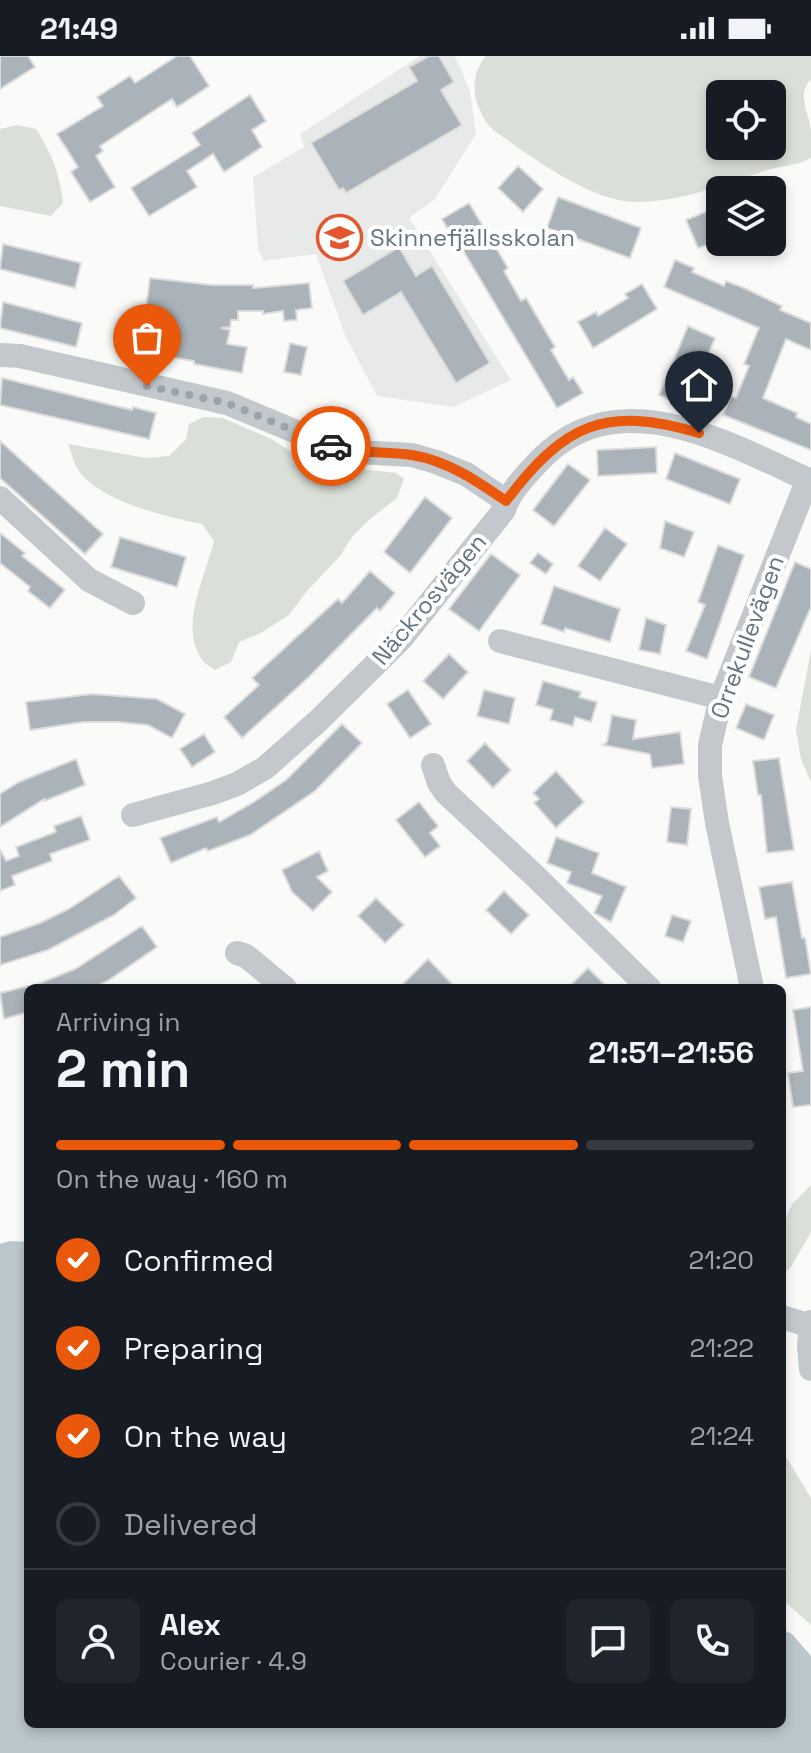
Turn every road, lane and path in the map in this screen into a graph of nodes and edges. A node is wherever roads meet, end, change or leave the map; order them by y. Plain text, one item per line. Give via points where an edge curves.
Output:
1 (0, 355) edge
2 (810, 480) edge
3 (0, 498) edge
4 (506, 501) junction
5 (133, 603) dead end
6 (500, 641) dead end
7 (721, 698) junction
8 (433, 765) dead end
9 (133, 815) dead end
10 (237, 953) dead end
11 (280, 984) edge
12 (645, 984) edge
13 (751, 984) edge
14 (786, 1318) edge
15 (811, 1325) edge
16 (811, 1369) edge

1 - 4 street via 227,403 335,448 412,455 466,474
2 - 4 street, Näckrosvägen via 699,433 624,419 561,440
2 - 7 street, Orrekullevägen
3 - 5 street via 89,580
4 - 9 street, Näckrosvägen via 401,639 265,768 237,784
6 - 7 street
7 - 13 street, Orrekullevägen via 710,745 710,776
8 - 12 street via 446,793
10 - 11 street
14 - 15 street
15 - 16 street

